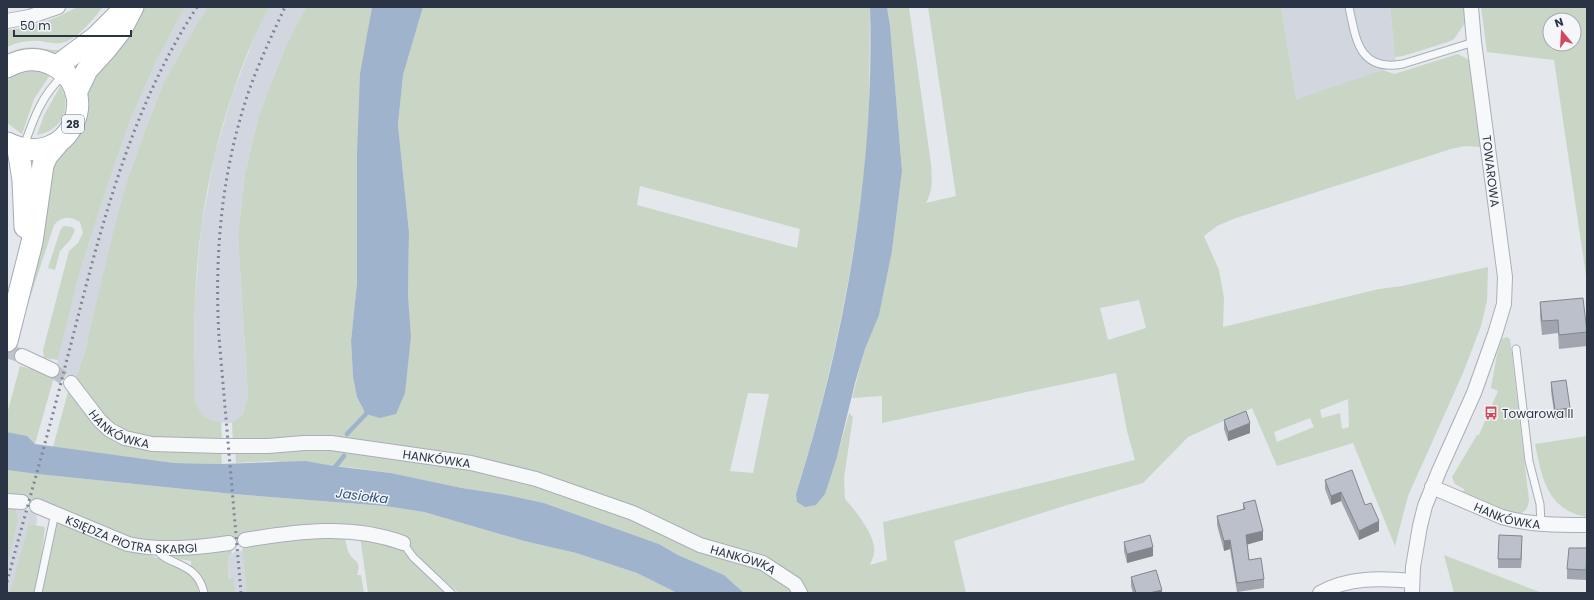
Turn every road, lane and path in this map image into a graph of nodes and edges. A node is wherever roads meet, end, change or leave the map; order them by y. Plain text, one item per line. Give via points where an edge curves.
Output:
1 (58, 7) edge
2 (126, 7) edge
3 (133, 7) edge
4 (1349, 7) edge
5 (1471, 7) edge
6 (7, 21) edge
7 (1474, 42) junction
8 (7, 67) edge
9 (61, 70) junction
10 (76, 93) junction
11 (58, 143) junction
12 (16, 147) edge
13 (28, 257) junction
14 (9, 335) edge
15 (1516, 349) dead end
16 (22, 356) tunnel mouth
17 (52, 370) tunnel mouth
18 (71, 383) tunnel mouth
19 (1432, 487) junction
20 (7, 501) edge
21 (22, 502) dead end
22 (37, 506) dead end
23 (54, 513) junction
24 (1541, 523) junction
25 (1587, 525) edge
26 (245, 540) dead end
27 (229, 543) dead end
28 (403, 543) joint
29 (157, 548) junction
30 (1412, 587) edge
31 (38, 593) edge
32 (204, 593) edge
33 (451, 593) edge
34 (800, 593) edge
35 (1320, 593) edge

1 - 6 street
2 - 9 main road
3 - 10 main road, 28 via 121,30 87,70
4 - 7 lane via 1355,38 1360,49 1366,56 1383,65 1403,64
5 - 7 street, TOWAROWA
7 - 19 street, TOWAROWA via 1505,277 1504,304 1474,393
8 - 9 main road via 30,59 44,61
9 - 10 main road, 28 via 72,82
9 - 12 lane
10 - 11 main road, 28 via 78,107 75,120 68,133
11 - 12 main road, 28 via 42,150
11 - 13 main road, 28 via 43,165
12 - 13 main road, 28 via 23,180
13 - 14 main road, 28
15 - 24 lane via 1529,461 1540,504
16 - 17 street
18 - 34 street, HANKÓWKA via 100,421 125,438 152,444 205,446 331,444 471,463 536,478 633,513 700,545 763,563 795,584
19 - 24 street, HANKÓWKA via 1511,520
19 - 30 street, TOWAROWA via 1420,526
20 - 21 street
22 - 23 street, KSIĘDZA PIOTRA SKARGI
23 - 29 street, KSIĘDZA PIOTRA SKARGI via 128,544
23 - 31 lane
24 - 25 street, HANKÓWKA
26 - 28 street via 335,530 368,533
27 - 29 street, KSIĘDZA PIOTRA SKARGI
28 - 33 lane via 413,557
29 - 32 lane via 162,555 188,568 200,583
30 - 35 street via 1390,578 1359,580 1331,587

